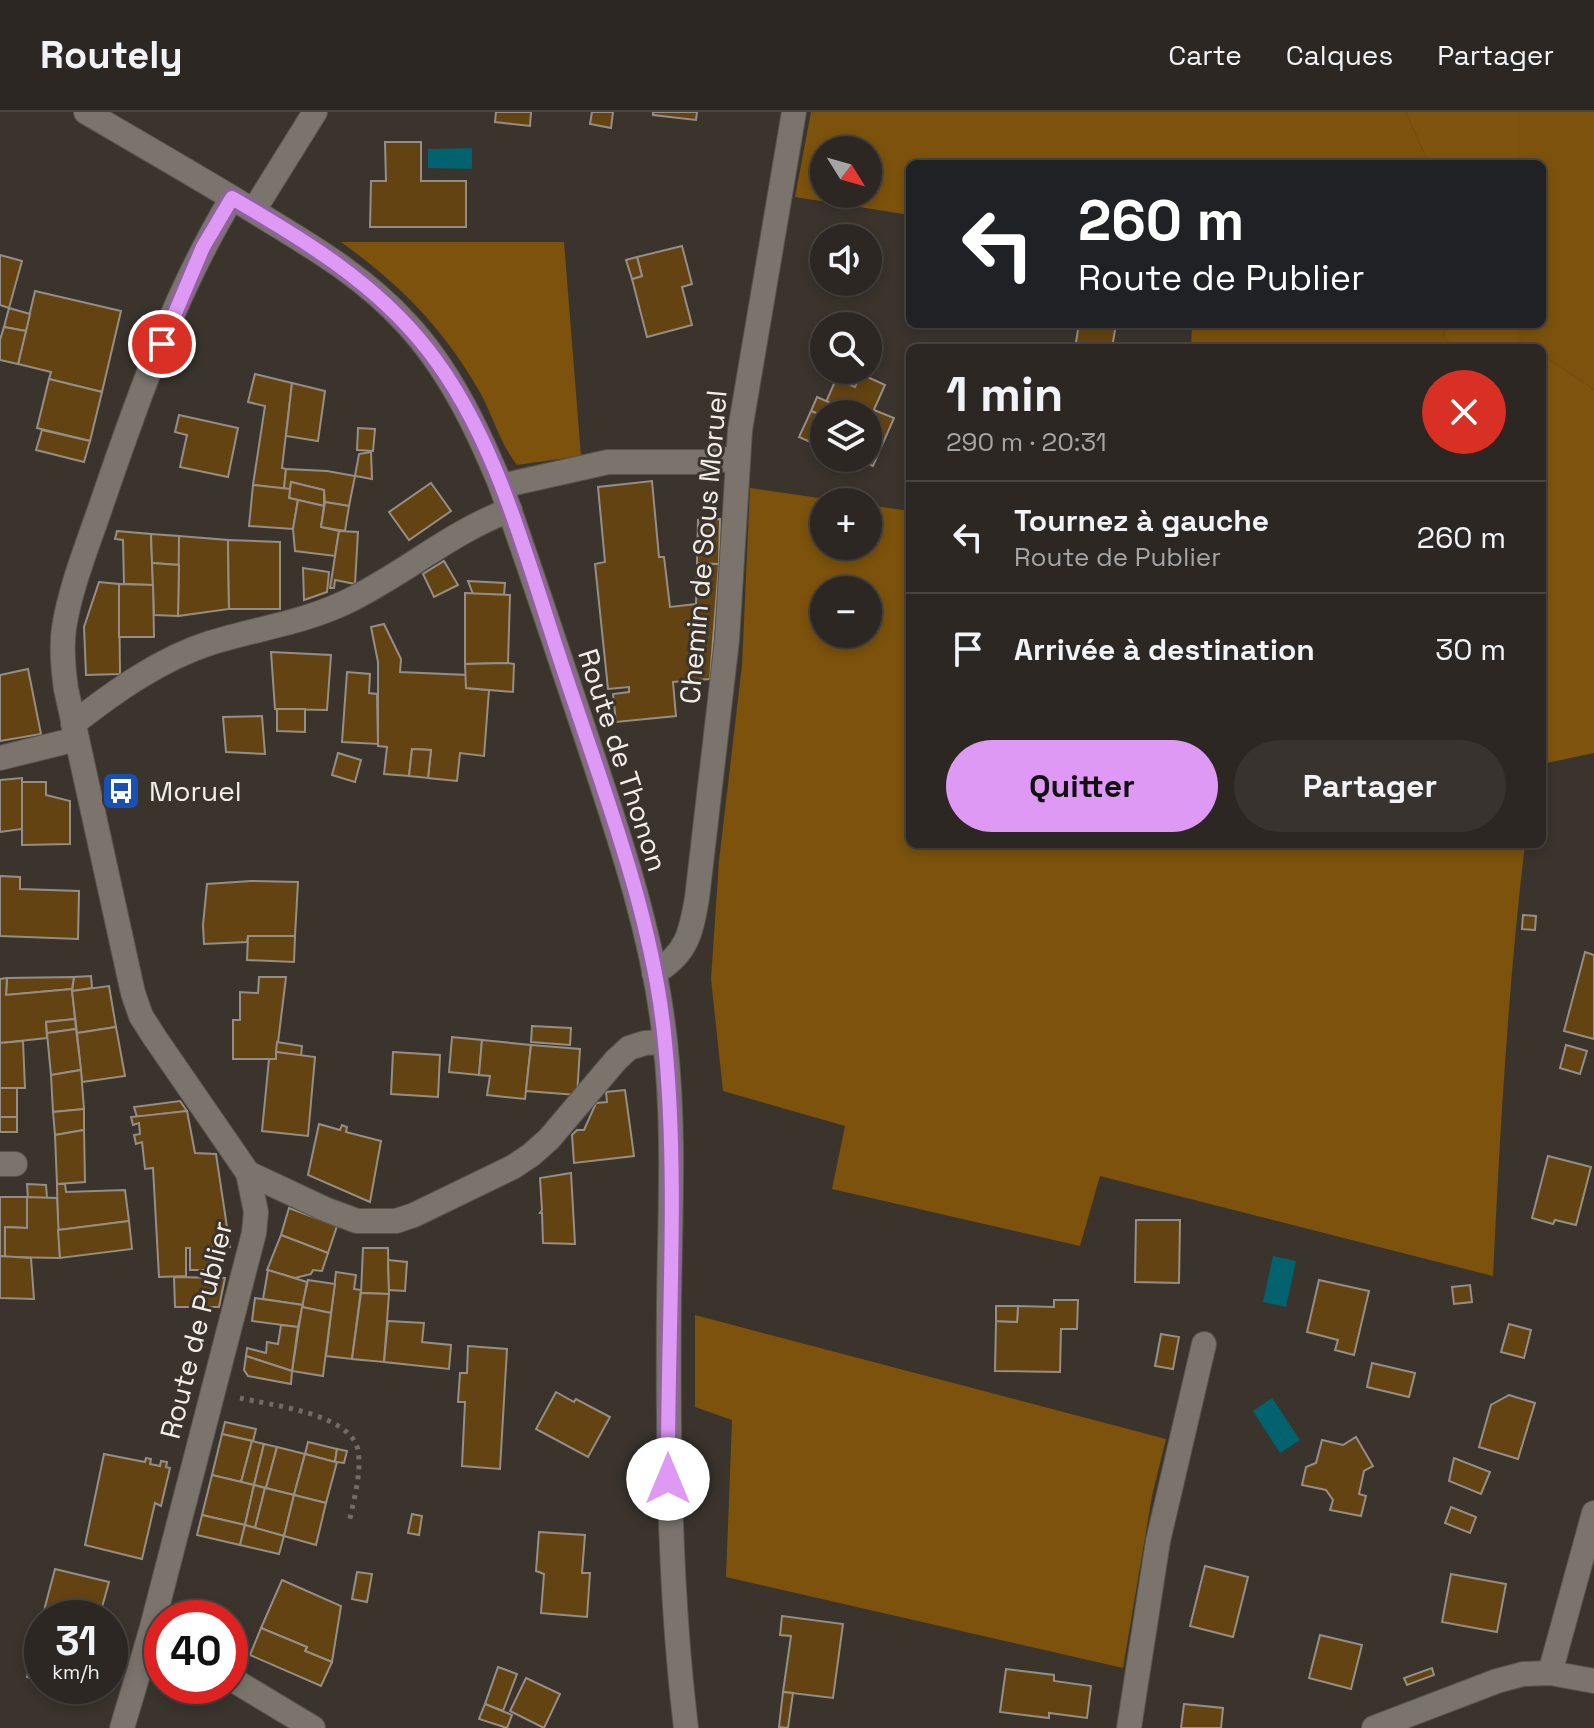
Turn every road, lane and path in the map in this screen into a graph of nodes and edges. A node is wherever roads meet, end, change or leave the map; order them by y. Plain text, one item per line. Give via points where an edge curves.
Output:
1 (86, 112) edge
2 (315, 112) edge
3 (794, 112) edge
4 (232, 198) junction
5 (254, 210) junction
6 (737, 458) junction
7 (501, 486) junction
8 (510, 510) junction
9 (75, 732) junction
10 (0, 758) edge
11 (654, 973) junction
12 (665, 1042) junction
13 (248, 1173) junction
14 (1204, 1344) dead end
15 (212, 1391) junction
16 (1594, 1513) edge
17 (349, 1524) dead end
18 (164, 1600) edge
19 (144, 1667) edge
20 (1550, 1673) junction
21 (1594, 1681) edge
22 (248, 1689) edge
23 (122, 1728) edge
24 (313, 1728) edge
25 (686, 1728) edge
26 (1129, 1728) edge
27 (1374, 1728) edge

1 - 4 street, Route de Thonon
2 - 5 street
3 - 6 street, Chemin de Sous Moruel
4 - 5 street, Route de Thonon
4 - 9 street, Route de Publier via 195,264 140,398 69,600 62,660
5 - 7 street, Route de Thonon via 350,272 406,322 451,383
6 - 7 street via 608,462
6 - 11 street, Chemin de Sous Moruel via 727,640 695,909 679,956
7 - 8 street, Route de Thonon
8 - 9 street via 477,523 340,605 183,654 126,685
8 - 11 street, Route de Thonon via 612,814
9 - 10 street
9 - 13 street, Route de Publier via 141,1016
11 - 12 street, Route de Thonon
12 - 13 street via 629,1048 531,1155 396,1221 357,1221
12 - 25 street, Route de Thonon via 670,1135 668,1498
13 - 15 street, Route de Publier via 256,1212 254,1233
14 - 26 street via 1158,1541
15 - 17 path via 331,1420 353,1436 359,1463
15 - 18 street, Route de Publier
16 - 20 street
19 - 23 street, Route de Publier
20 - 21 street
20 - 27 street via 1497,1681
22 - 24 street

